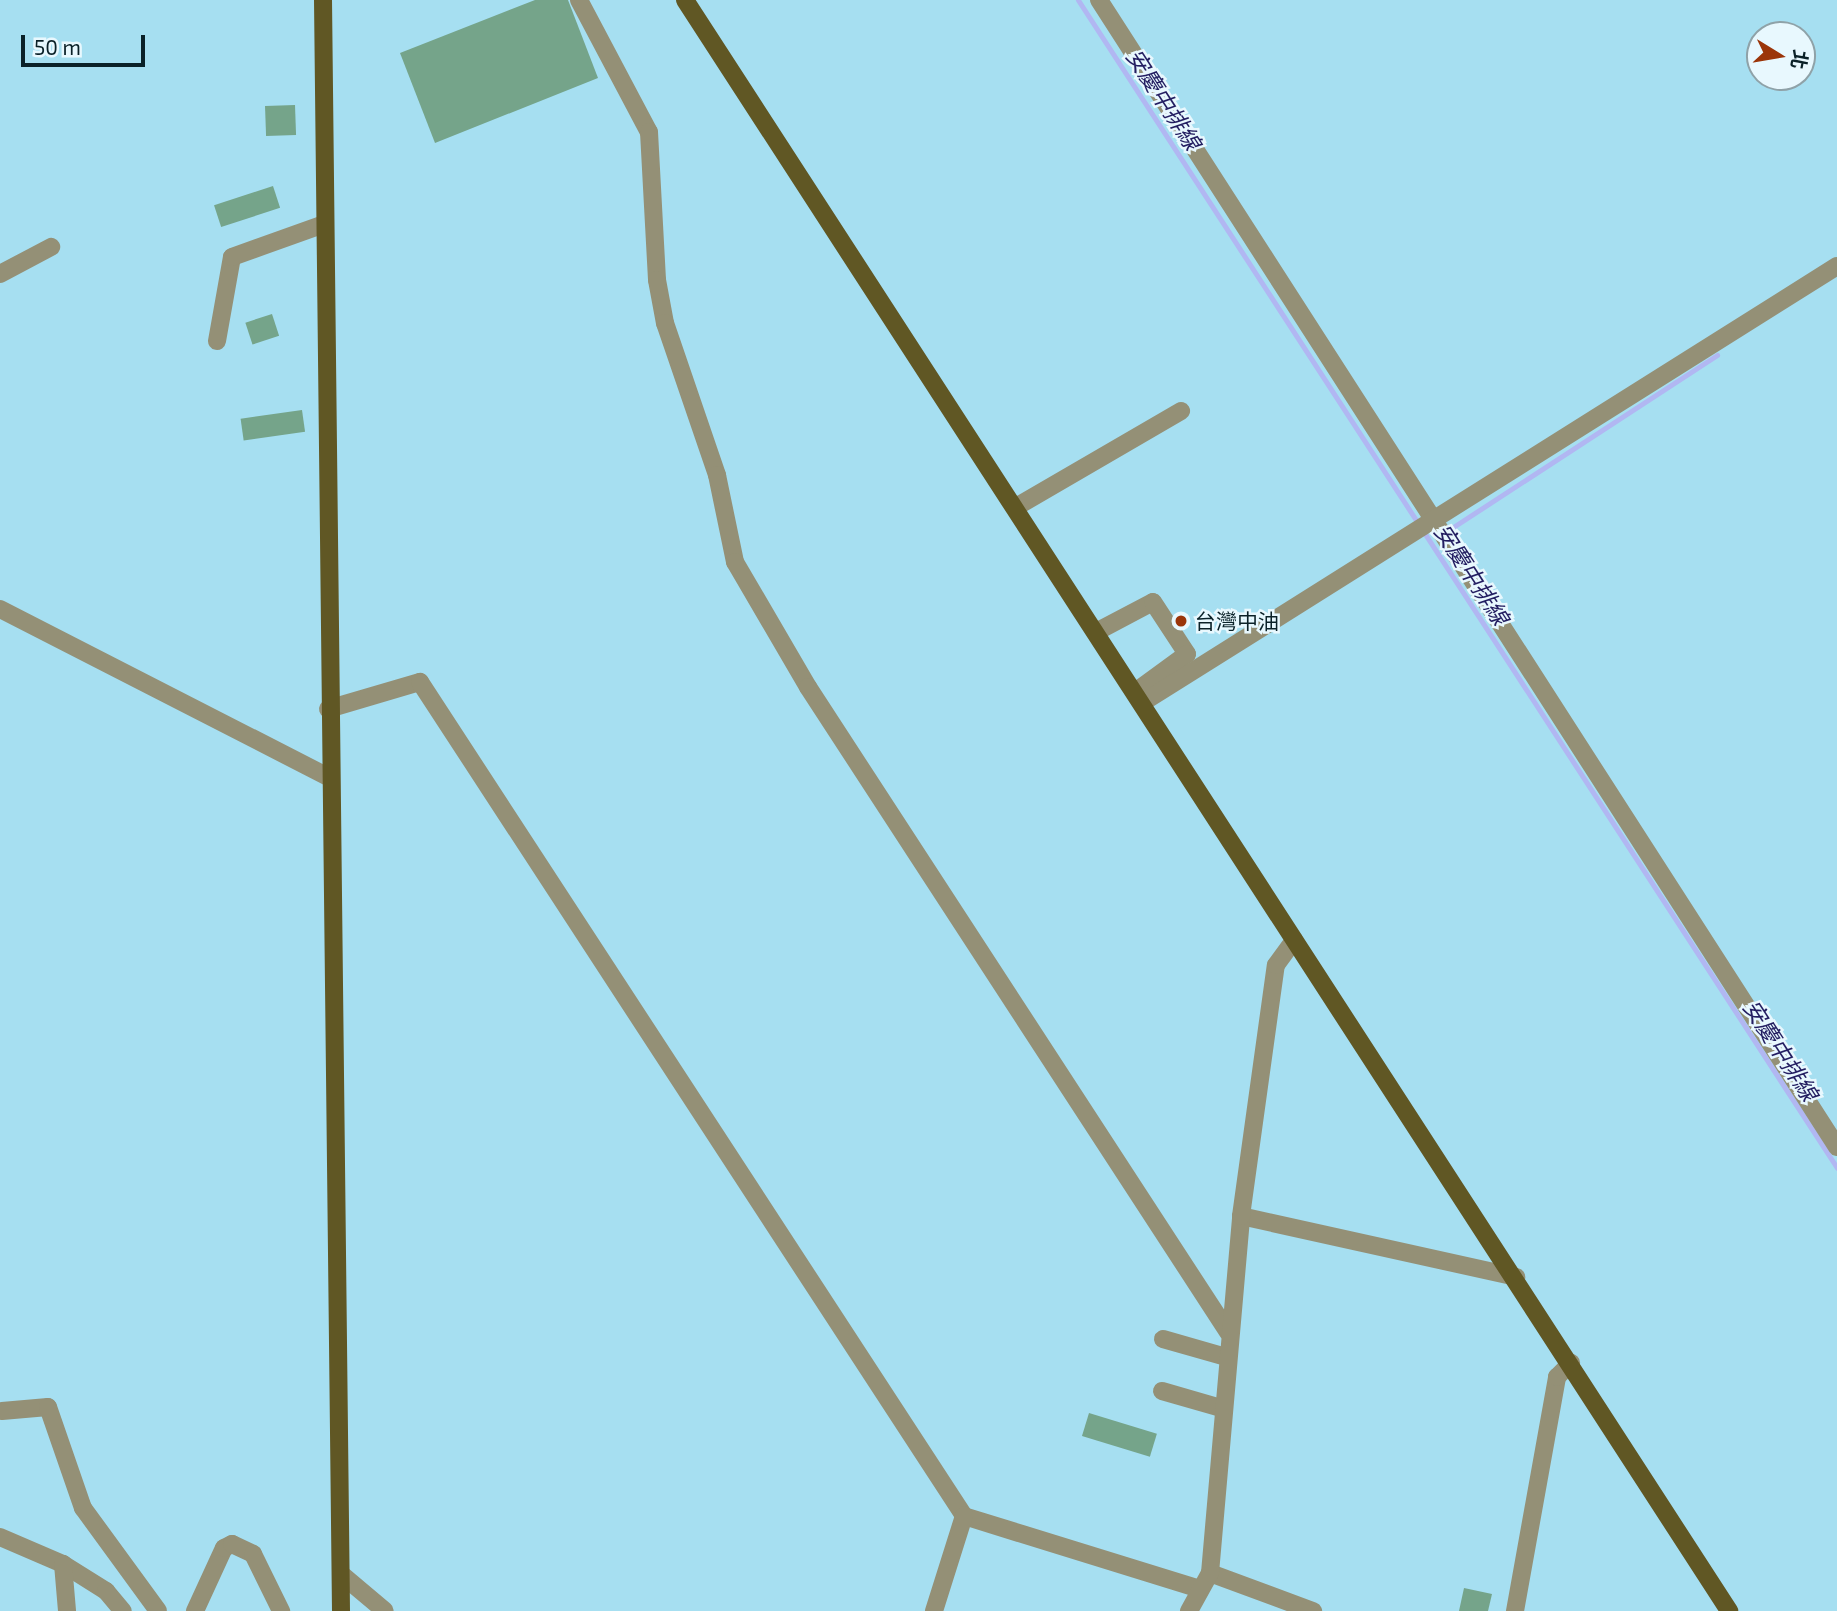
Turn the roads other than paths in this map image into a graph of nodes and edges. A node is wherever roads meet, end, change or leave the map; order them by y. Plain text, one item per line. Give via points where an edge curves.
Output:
1 (323, 0) edge
2 (579, 0) edge
3 (684, 0) edge
4 (1099, 0) edge
5 (324, 224) junction
6 (51, 247) dead end
7 (1837, 266) edge
8 (0, 274) edge
9 (217, 341) dead end
10 (1181, 411) dead end
11 (1016, 507) junction
12 (1434, 523) junction
13 (0, 608) edge
14 (1096, 632) junction
15 (1138, 697) junction
16 (328, 709) junction
17 (327, 776) junction
18 (1294, 940) junction
19 (1837, 1147) edge
20 (1241, 1216) junction
21 (1517, 1278) junction
22 (1228, 1332) junction
23 (1163, 1339) dead end
24 (1226, 1357) junction
25 (1571, 1363) junction
26 (1162, 1391) dead end
27 (1221, 1408) junction
28 (2, 1411) dead end
29 (964, 1516) junction
30 (0, 1537) edge
31 (63, 1564) junction
32 (1210, 1573) junction
33 (341, 1574) junction
34 (1197, 1588) junction
35 (67, 1611) edge
36 (123, 1611) edge
37 (158, 1611) edge
38 (195, 1611) edge
39 (281, 1611) edge
40 (341, 1611) edge
41 (385, 1611) edge
42 (934, 1611) edge
43 (1189, 1611) edge
44 (1313, 1611) edge
45 (1515, 1611) edge
46 (1730, 1611) edge

1 - 5 main road
2 - 22 street via 649,131 659,290 717,475 735,562 845,745
3 - 11 main road
4 - 12 street
5 - 9 street via 232,257
5 - 16 main road
6 - 8 street
7 - 12 street
10 - 11 street
11 - 14 main road
12 - 15 street
12 - 19 street
13 - 17 street
14 - 15 main road
14 - 15 street via 1153,602 1186,653
15 - 18 main road
16 - 17 main road
16 - 29 street via 420,682
17 - 33 main road
18 - 20 street via 1276,965
18 - 21 main road
20 - 21 street
20 - 22 street
21 - 25 main road
22 - 24 street
23 - 24 street
24 - 27 street
25 - 45 street via 1557,1377
25 - 46 main road
26 - 27 street
27 - 32 street
28 - 37 street via 48,1407 83,1508
29 - 34 street
29 - 42 street
30 - 31 street
31 - 35 street
31 - 36 street via 106,1591
32 - 34 street
32 - 44 street
33 - 40 main road
33 - 41 street
34 - 43 street
38 - 39 street via 224,1548 232,1544 253,1554

